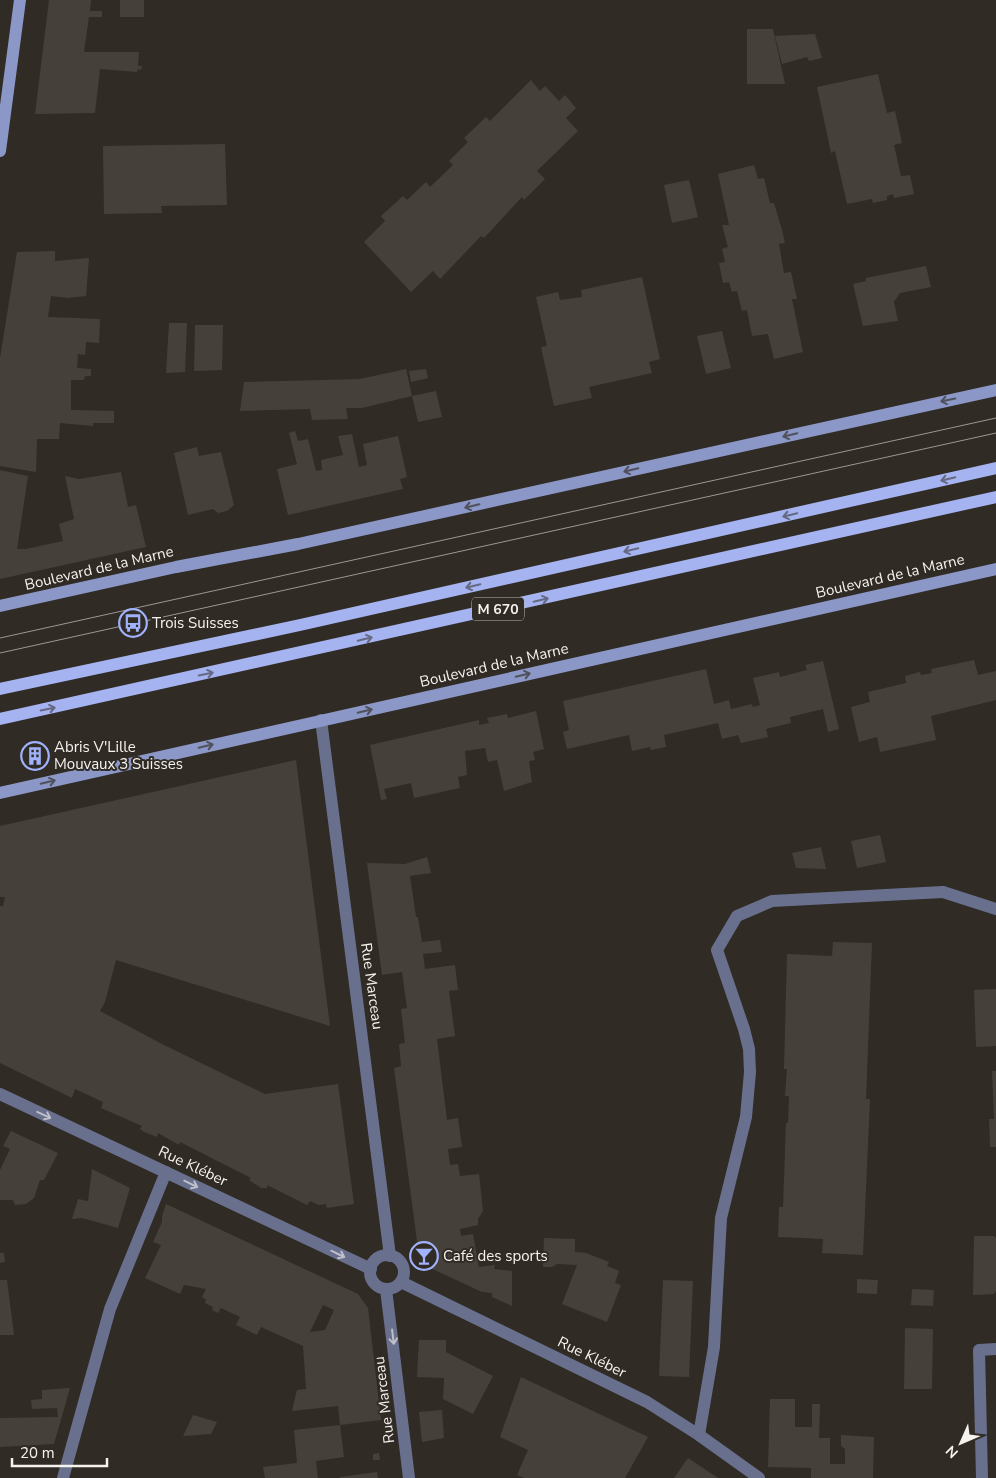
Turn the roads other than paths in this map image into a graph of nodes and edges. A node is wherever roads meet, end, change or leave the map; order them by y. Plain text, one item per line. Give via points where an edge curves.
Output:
1 (20, 0) edge
2 (0, 151) edge
3 (996, 390) edge
4 (996, 468) edge
5 (996, 497) edge
6 (996, 569) edge
7 (0, 606) edge
8 (0, 688) edge
9 (0, 719) edge
10 (321, 720) junction
11 (0, 793) edge
12 (996, 909) edge
13 (0, 1094) edge
14 (166, 1172) junction
15 (390, 1256) junction
16 (371, 1269) junction
17 (401, 1282) junction
18 (386, 1289) junction
19 (996, 1349) edge
20 (700, 1435) junction
21 (63, 1478) edge
22 (409, 1478) edge
23 (760, 1478) edge
24 (982, 1478) edge

1 - 2 main road
3 -> 7 main road, Boulevard de la Marne via 298,544
4 -> 8 main road, M 670 via 300,625
9 -> 5 main road, M 670
10 -> 6 main road, Boulevard de la Marne
11 -> 10 main road, Boulevard de la Marne
10 - 15 street, Rue Marceau
12 - 20 street via 943,892 772,901 737,916 717,950 744,1029 750,1072 743,1133 721,1218 714,1347
13 -> 14 street, Rue Kléber
14 -> 16 street, Rue Kléber
14 - 21 street via 110,1309
15 - 16 street via 378,1258
15 - 17 street via 403,1266
16 - 18 street via 374,1282
17 - 18 street
17 - 20 street, Rue Kléber via 647,1402
18 -> 22 street, Rue Marceau
19 - 24 street via 979,1350
20 - 23 street, Rue Kléber

